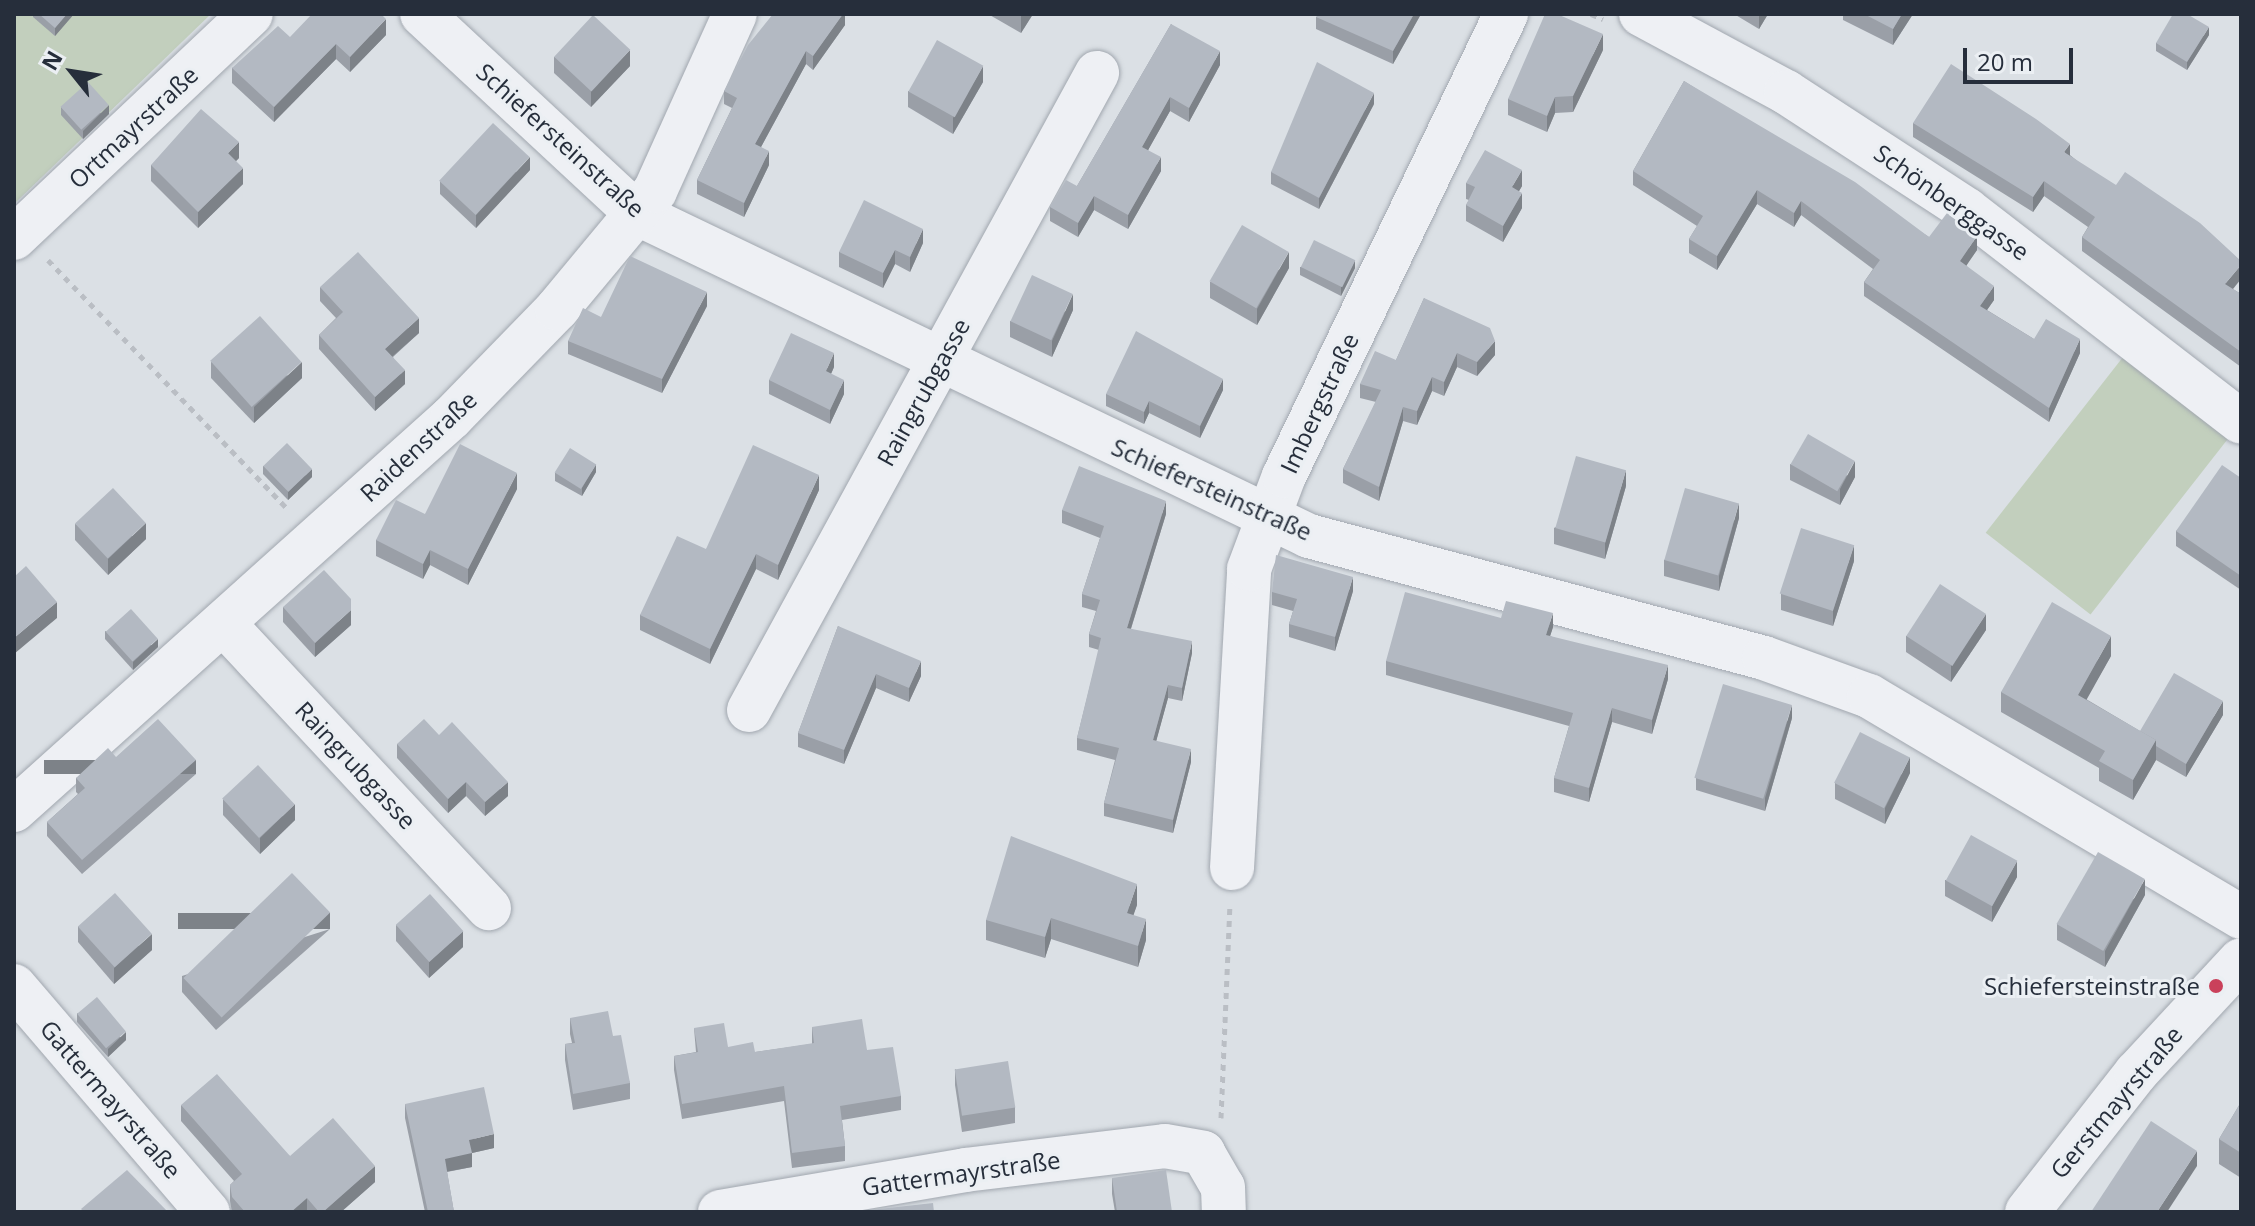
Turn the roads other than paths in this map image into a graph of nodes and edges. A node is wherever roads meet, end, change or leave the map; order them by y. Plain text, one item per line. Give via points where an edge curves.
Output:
1 (251, 14) edge
2 (422, 14) edge
3 (735, 14) edge
4 (1506, 14) edge
5 (1641, 14) edge
6 (1097, 73) dead end
7 (636, 213) junction
8 (18, 234) edge
9 (941, 361) junction
10 (2241, 422) edge
11 (1268, 518) junction
12 (223, 623) junction
13 (749, 710) dead end
14 (14, 810) edge
15 (1232, 868) road end
16 (489, 908) dead end
17 (2241, 917) edge
18 (2241, 960) edge
19 (14, 986) edge
20 (208, 1212) edge
21 (720, 1212) edge
22 (1224, 1212) edge
23 (2027, 1212) edge

1 - 8 street, Ortmayrstraße
2 - 7 street, Schiefersteinstraße
3 - 7 street, Raidenstraße via 655,191
4 - 11 street, Imbergstraße
5 - 10 street, Schönberggasse via 1786,92 1967,210
6 - 9 street, Raingrubgasse
7 - 9 street, Schiefersteinstraße
7 - 12 street, Raidenstraße via 452,417
9 - 11 street, Schiefersteinstraße
9 - 13 street, Raingrubgasse
11 - 15 street, Imbergstraße via 1243,605
11 - 17 street, Schiefersteinstraße via 1309,536 1764,658 1869,696
12 - 14 street, Raidenstraße
12 - 16 street, Raingrubgasse
18 - 23 street, Gerstmayrstraße via 2136,1073
19 - 20 street, Gattermayrstraße
21 - 22 street, Gattermayrstraße via 1008,1165 1165,1146 1203,1153 1223,1187

